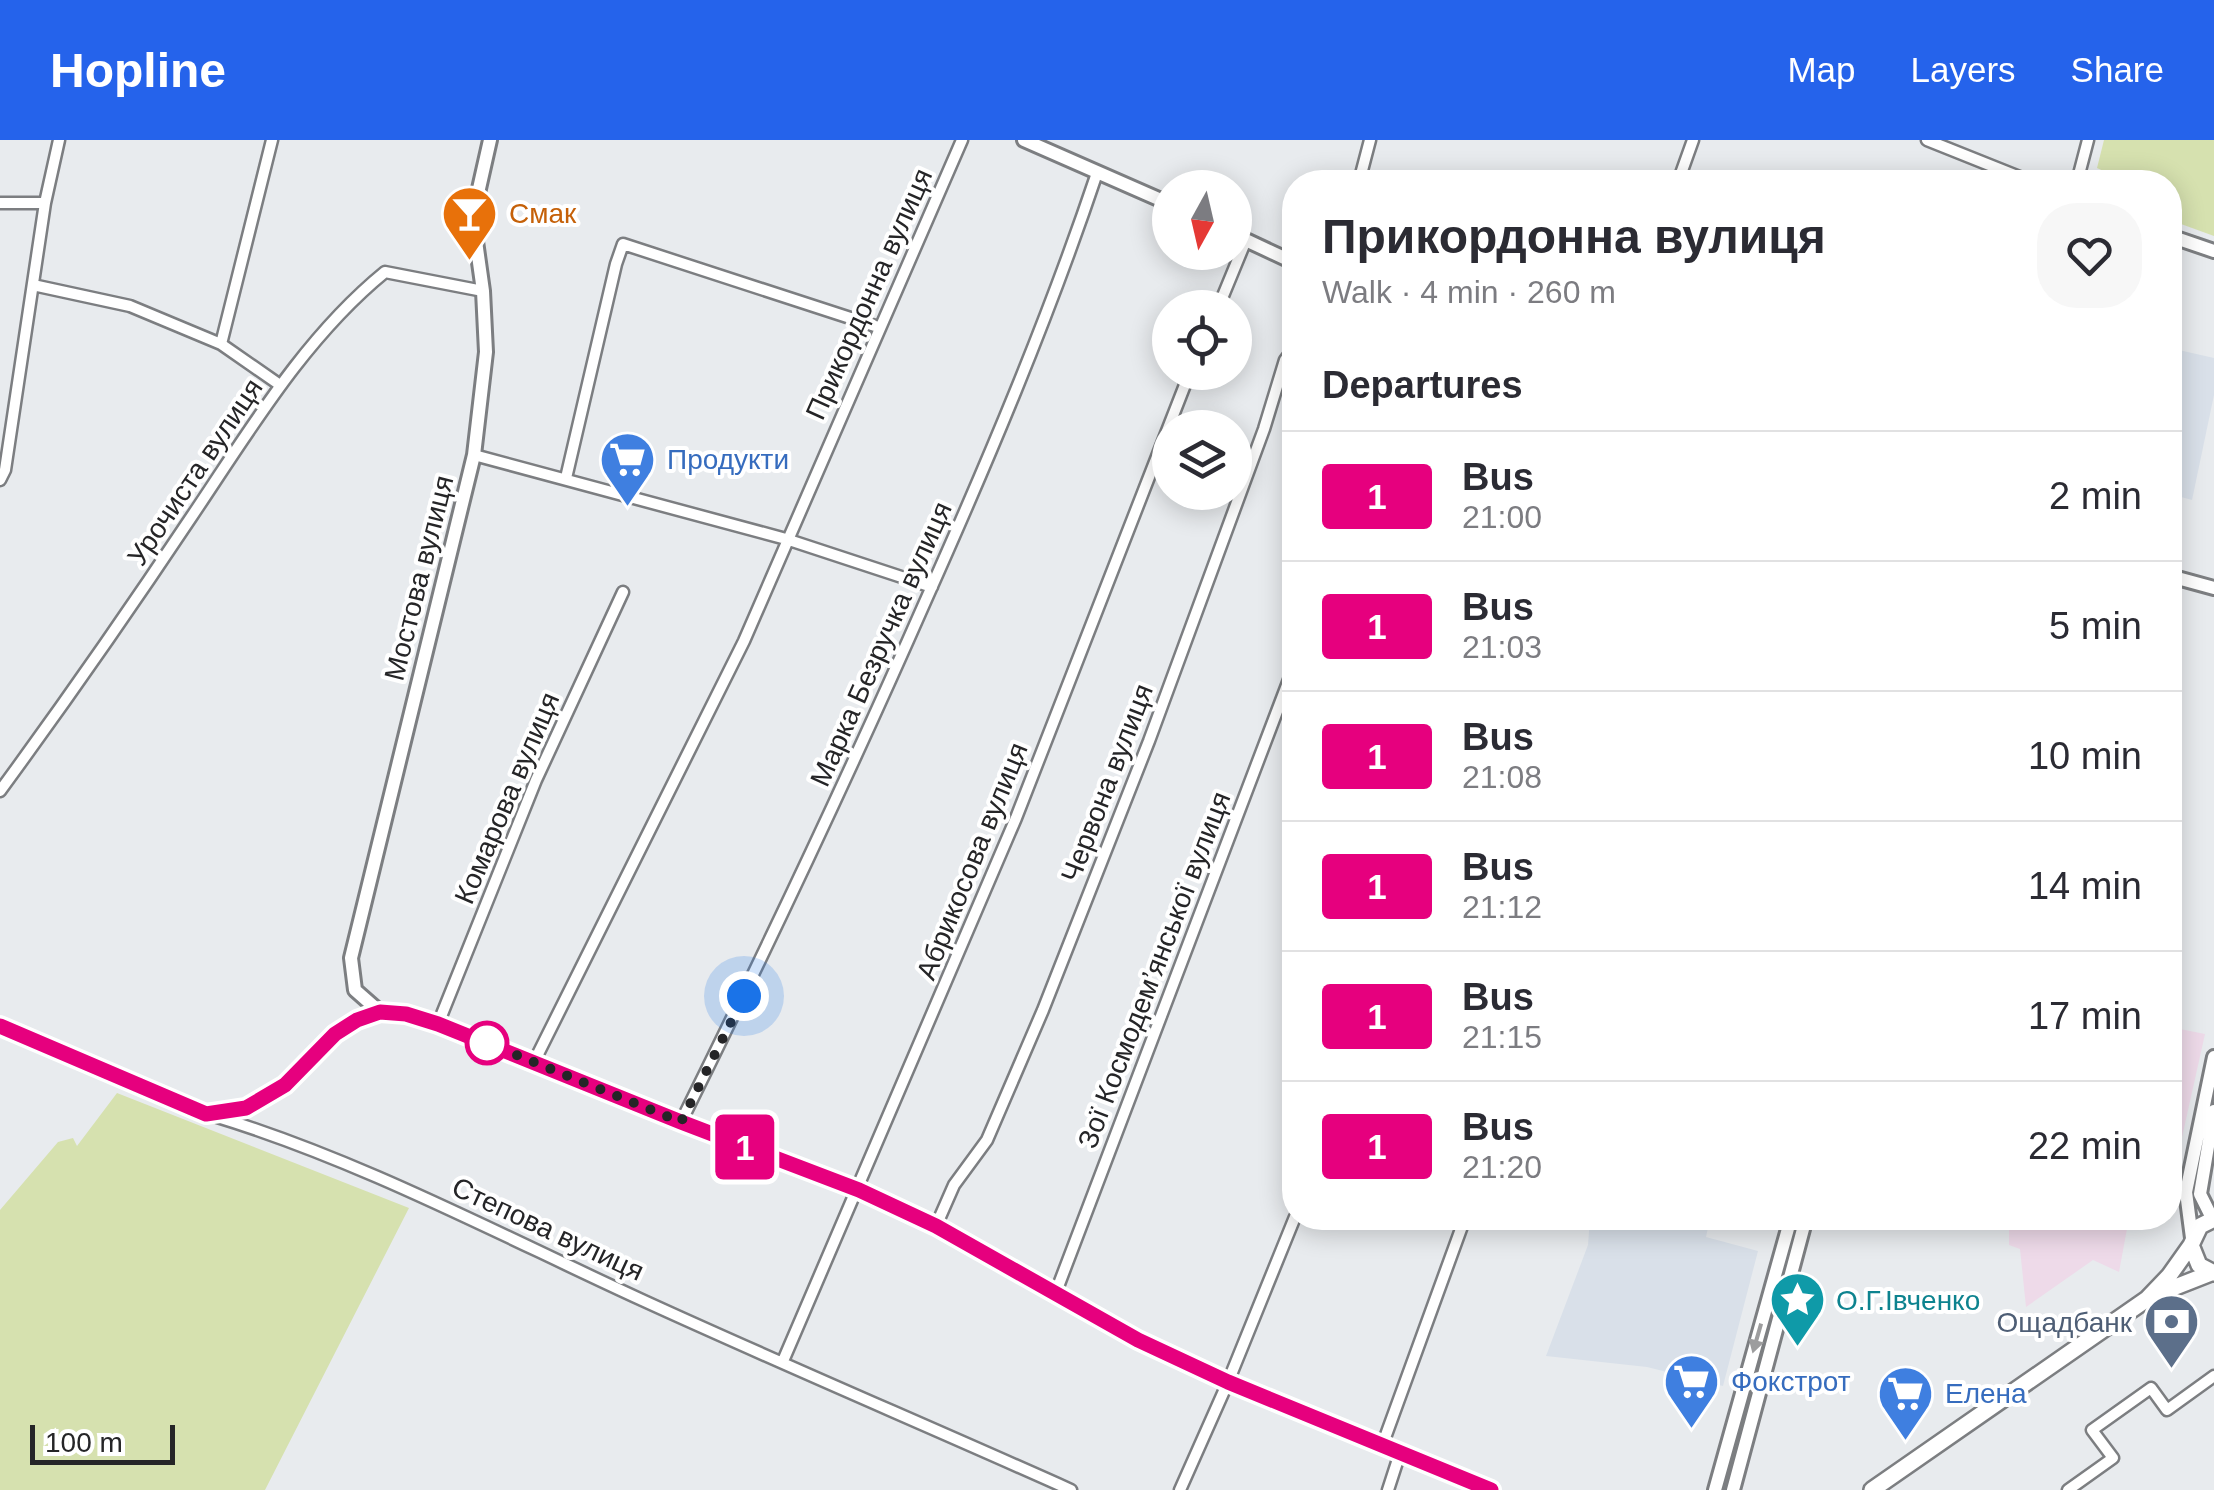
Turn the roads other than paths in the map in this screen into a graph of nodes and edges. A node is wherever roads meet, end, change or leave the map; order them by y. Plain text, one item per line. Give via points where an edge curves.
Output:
1 (59, 140) edge
2 (272, 140) edge
3 (490, 140) edge
4 (962, 140) edge
5 (1024, 140) edge
6 (1370, 140) edge
7 (1693, 140) edge
8 (1927, 140) edge
9 (2088, 140) edge
10 (1362, 170) edge
11 (1682, 170) edge
12 (2002, 170) edge
13 (2080, 170) edge
14 (1097, 173) junction
15 (1152, 196) edge
16 (0, 203) edge
17 (45, 203) junction
18 (2182, 240) edge
19 (1252, 243) edge
20 (2214, 251) edge
21 (1282, 258) edge
22 (33, 284) junction
23 (483, 291) junction
24 (878, 328) junction
25 (221, 344) junction
26 (1282, 370) edge
27 (280, 385) junction
28 (1183, 390) edge
29 (474, 455) junction
30 (566, 478) junction
31 (0, 480) edge
32 (786, 538) junction
33 (2182, 579) edge
34 (932, 587) junction
35 (2214, 588) edge
36 (623, 592) dead end
37 (1282, 698) edge
38 (0, 791) edge
39 (380, 1012) junction
40 (438, 1024) junction
41 (0, 1026) edge
42 (2214, 1057) edge
43 (534, 1062) junction
44 (2214, 1111) edge
45 (206, 1114) junction
46 (681, 1122) junction
47 (859, 1190) junction
48 (2213, 1220) edge
49 (936, 1226) junction
50 (1290, 1230) edge
51 (1460, 1230) edge
52 (1788, 1230) edge
53 (1803, 1230) edge
54 (2192, 1242) junction
55 (2212, 1273) edge
56 (1056, 1292) junction
57 (2147, 1298) junction
58 (783, 1361) junction
59 (2214, 1376) edge
60 (1228, 1382) junction
61 (1382, 1446) junction
62 (1400, 1453) junction
63 (1071, 1490) edge
64 (1180, 1490) edge
65 (1388, 1490) edge
66 (1491, 1490) edge
67 (1715, 1490) edge
68 (1733, 1490) edge
69 (1872, 1490) edge
70 (2068, 1490) edge

1 - 17 street
2 - 25 street
3 - 23 street, Мостова вулиця via 476,202
4 - 24 street, Прикордонна вулиця
5 - 14 street
6 - 10 street
7 - 11 street
8 - 12 street
9 - 13 street
14 - 15 street
14 - 34 street, Марка Безручка вулиця via 1022,376
16 - 17 street
17 - 22 street
18 - 20 street
19 - 21 street
22 - 25 street via 130,306
22 - 31 street
23 - 27 street, Урочиста вулиця via 385,272 352,298
23 - 29 street, Мостова вулиця via 486,352
24 - 30 street via 624,244
24 - 32 street, Прикордонна вулиця
25 - 27 street
26 - 49 street, Червона вулиця via 1043,1010 988,1140 954,1185
27 - 38 street, Урочиста вулиця
28 - 47 street, Абрикосова вулиця via 1016,818
29 - 30 street
29 - 39 street, Мостова вулиця via 352,958 355,990
30 - 32 street
32 - 34 street
32 - 43 street, Прикордонна вулиця via 744,641
33 - 35 street
34 - 46 street, Марка Безручка вулиця
36 - 40 street, Комарова вулиця via 536,780
37 - 56 street, Зої Космодем’янської вулиця
39 - 40 street
39 - 45 street via 335,1034 285,1085 246,1108
40 - 43 street
41 - 45 street, Степова вулиця
42 - 54 street via 2186,1192
43 - 46 street
44 - 48 street via 2200,1194
45 - 58 street, Степова вулиця via 496,1230
46 - 47 street
47 - 49 street
47 - 58 street, Абрикосова вулиця
48 - 54 main road via 2200,1226
49 - 56 street
50 - 60 street
51 - 61 street
52 -> 67 street
53 - 68 street
54 - 55 main road via 2194,1259
54 - 57 main road
55 - 57 main road
56 - 60 street
57 - 69 main road
58 - 63 street, Степова вулиця
59 - 70 street via 2166,1410 2151,1388 2092,1430 2113,1458
60 - 61 street
60 - 64 street
61 - 62 street
62 - 65 street
62 - 66 street

